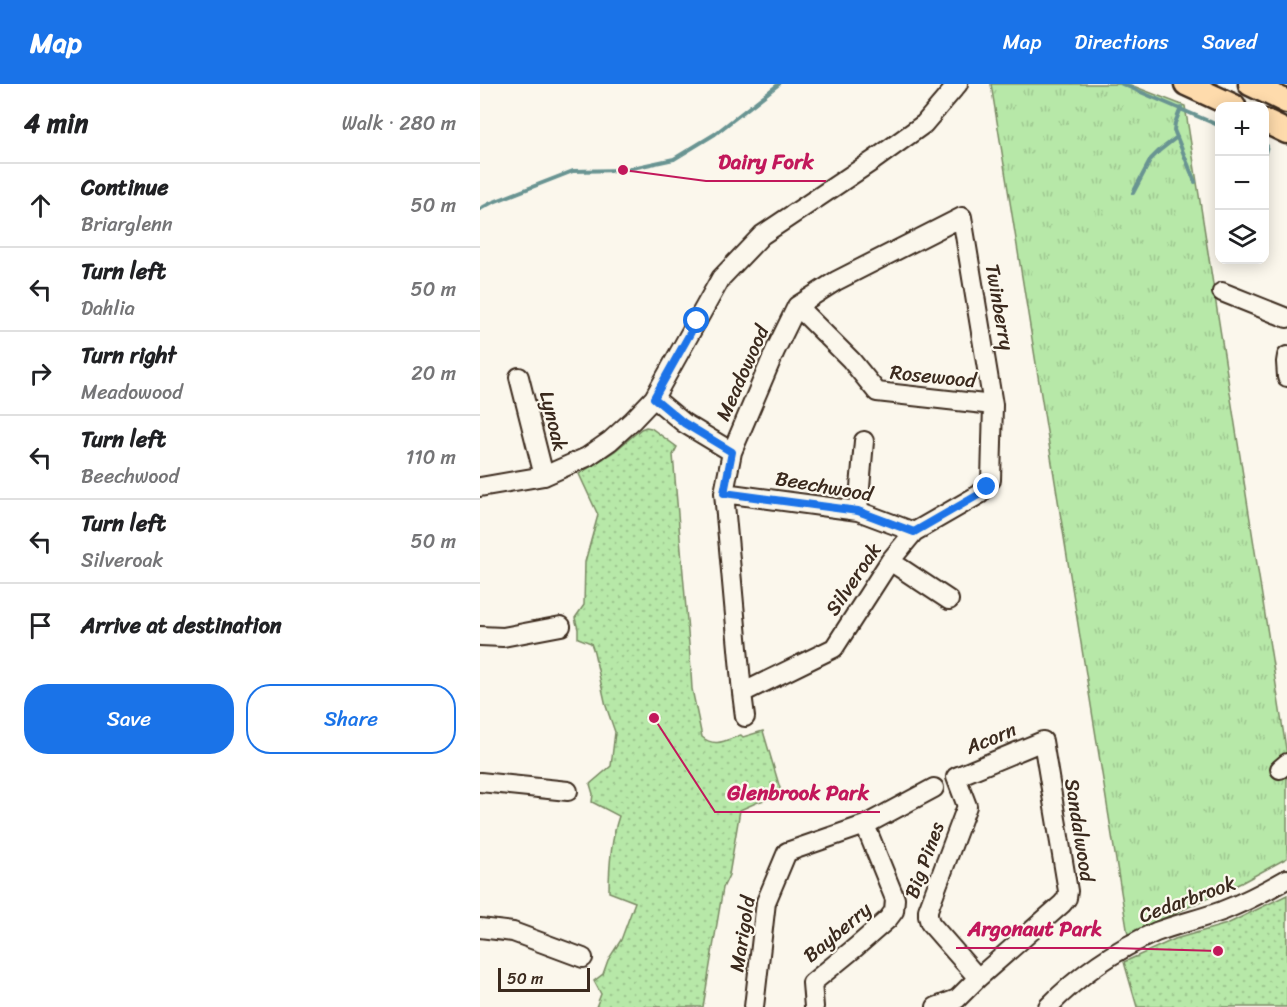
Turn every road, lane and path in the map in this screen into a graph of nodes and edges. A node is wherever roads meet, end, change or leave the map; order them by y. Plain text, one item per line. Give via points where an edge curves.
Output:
1 (958, 84) edge
2 (1186, 84) edge
3 (1250, 84) edge
4 (1225, 102) edge
5 (1287, 102) edge
6 (1269, 123) edge
7 (1287, 132) edge
8 (1222, 292) dead end
9 (797, 306) junction
10 (1287, 318) edge
11 (1287, 356) edge
12 (1287, 376) edge
13 (519, 377) dead end
14 (654, 398) junction
15 (993, 405) junction
16 (864, 441) dead end
17 (732, 452) junction
18 (544, 476) junction
19 (480, 487) edge
20 (724, 493) junction
21 (858, 511) junction
22 (914, 532) junction
23 (890, 561) junction
24 (949, 600) dead end
25 (561, 626) dead end
26 (480, 636) edge
27 (742, 693) junction
28 (745, 717) dead end
29 (1043, 741) joint
30 (956, 777) joint
31 (480, 782) edge
32 (934, 788) dead end
33 (568, 791) dead end
34 (865, 825) junction
35 (1287, 879) edge
36 (480, 928) edge
37 (583, 958) dead end
38 (978, 978) junction
39 (754, 1007) edge
40 (814, 1007) edge
41 (936, 1007) edge
42 (1048, 1007) edge

1 - 14 street via 924,124 762,235 721,278
2 - 4 main road
3 - 5 main road
6 - 7 main road
8 - 10 street
9 - 15 street, Rosewood via 877,392
9 - 15 street, Twinberry via 836,281 962,217
9 - 17 street, Meadowood
11 - 12 street
13 - 18 street, Lynoak
14 - 17 street via 684,423
14 - 18 street via 610,441 586,458
15 - 22 street, Silveroak via 991,480 987,487
16 - 21 street
17 - 20 street, Meadowood
18 - 19 street
20 - 21 street, Beechwood
20 - 27 street, Meadowood
21 - 22 street, Beechwood
22 - 23 street, Silveroak
23 - 24 street
23 - 27 street, Silveroak via 834,648
25 - 26 street via 502,637
27 - 28 street, Meadowood
29 - 30 street, Acorn
29 - 38 street, Sandalwood via 1067,898
30 - 38 street, Big Pines via 967,806 928,916
31 - 33 street
32 - 34 street, Marigold
34 - 39 street, Marigold via 787,852 766,902
34 - 40 street, Bayberry via 895,899 894,911 812,982
35 - 42 street, Cedarbrook via 1257,897 1134,942 1085,973
36 - 37 street via 513,932
38 - 41 street, Sandalwood via 957,999

